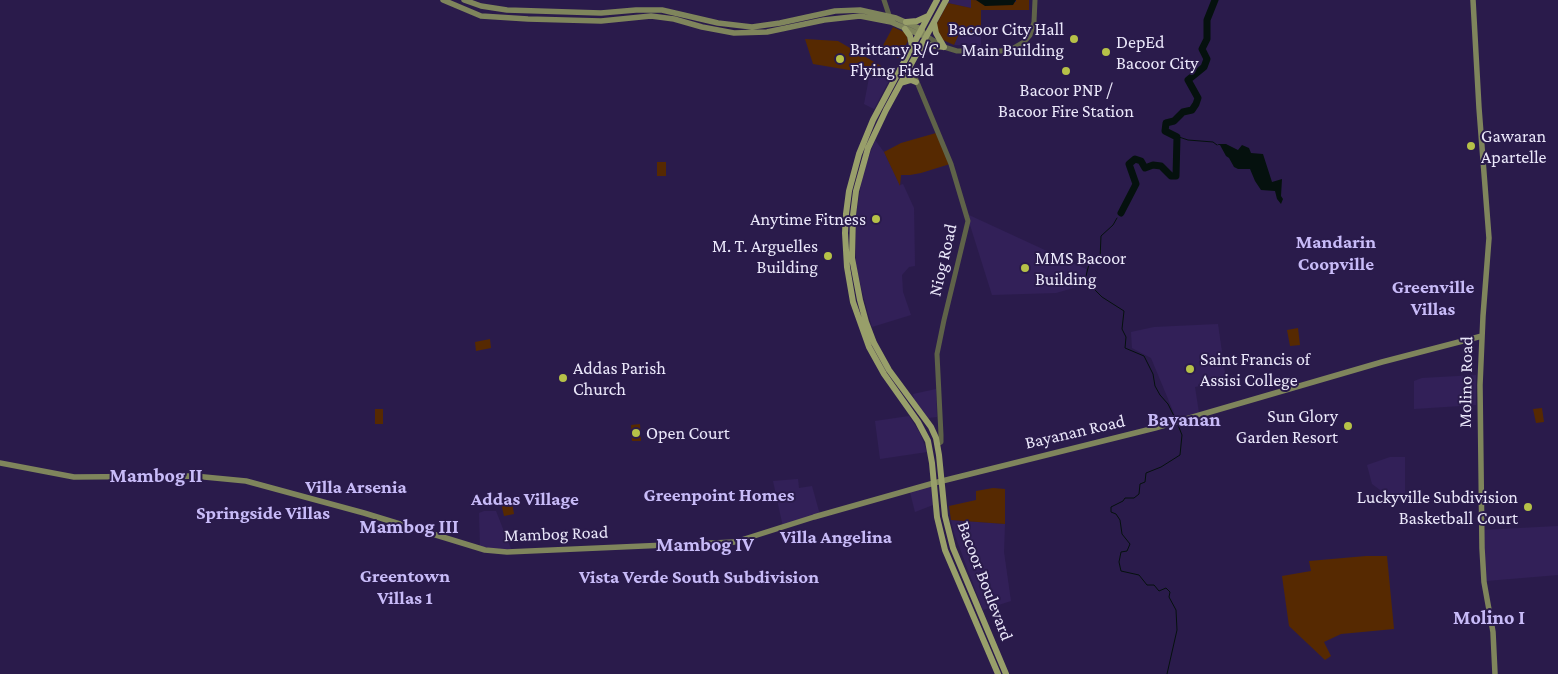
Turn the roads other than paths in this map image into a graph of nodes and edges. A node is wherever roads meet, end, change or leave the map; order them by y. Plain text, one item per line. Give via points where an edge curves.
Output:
1 (443, 0) edge
2 (464, 0) edge
3 (884, 0) edge
4 (937, 0) edge
5 (946, 0) edge
6 (1035, 0) edge
7 (1473, 0) edge
8 (651, 9) junction
9 (889, 15) junction
10 (929, 15) junction
11 (651, 16) junction
12 (934, 21) junction
13 (891, 22) junction
14 (906, 25) junction
15 (920, 32) junction
16 (926, 36) junction
17 (912, 46) junction
18 (944, 47) junction
19 (916, 54) junction
20 (905, 66) junction
21 (900, 82) junction
22 (916, 82) junction
23 (856, 174) junction
24 (1482, 336) junction
25 (906, 399) junction
26 (937, 444) junction
27 (0, 463) edge
28 (938, 482) junction
29 (998, 674) edge
30 (1006, 674) edge
31 (1495, 674) edge

1 - 11 main road via 481,16 601,21
2 - 8 main road via 506,10 601,13
3 - 9 street
4 - 10 main road, Bacoor Boulevard
5 - 12 main road, Bacoor Boulevard
6 - 18 street via 1033,28 1027,39 1016,47 1001,51 964,52
7 - 24 main road, Molino Road via 1488,238
8 - 9 main road via 752,27 846,10
8 - 11 main road
9 - 13 street
9 - 14 main road
10 - 14 main road
10 - 15 main road, Bacoor Boulevard
11 - 13 main road via 753,34 847,16
12 - 16 main road, Bacoor Boulevard
12 - 18 main road via 936,34
13 - 14 main road
14 - 15 main road
14 - 17 main road
15 - 16 main road
15 - 17 main road, Bacoor Boulevard
16 - 18 street
16 - 19 main road, Bacoor Boulevard
17 - 20 main road, Bacoor Boulevard
18 - 19 main road via 929,45
19 - 20 main road, Bacoor Boulevard
20 - 21 main road, Bacoor Boulevard
20 - 22 street, Niog Road via 912,70
20 - 23 main road, Bacoor Boulevard via 864,138
21 - 22 main road
21 - 23 main road, Bacoor Boulevard
22 - 26 street, Niog Road via 951,164 968,221 937,354 941,435 941,442
23 - 25 main road, Bacoor Boulevard via 852,258 858,292 878,352
24 - 28 main road, Bayanan Road via 1155,428
24 - 31 main road, Molino Road via 1483,567 1493,632
25 - 26 main road, Bacoor Boulevard via 931,427
25 - 28 main road, Bacoor Boulevard via 928,441
26 - 28 main road, Bacoor Boulevard
27 - 28 main road, Mambog Road via 74,477 194,476 246,481 485,550 516,553 735,542
28 - 29 main road, Bacoor Boulevard via 938,522 945,550
28 - 30 main road, Bacoor Boulevard via 953,548

